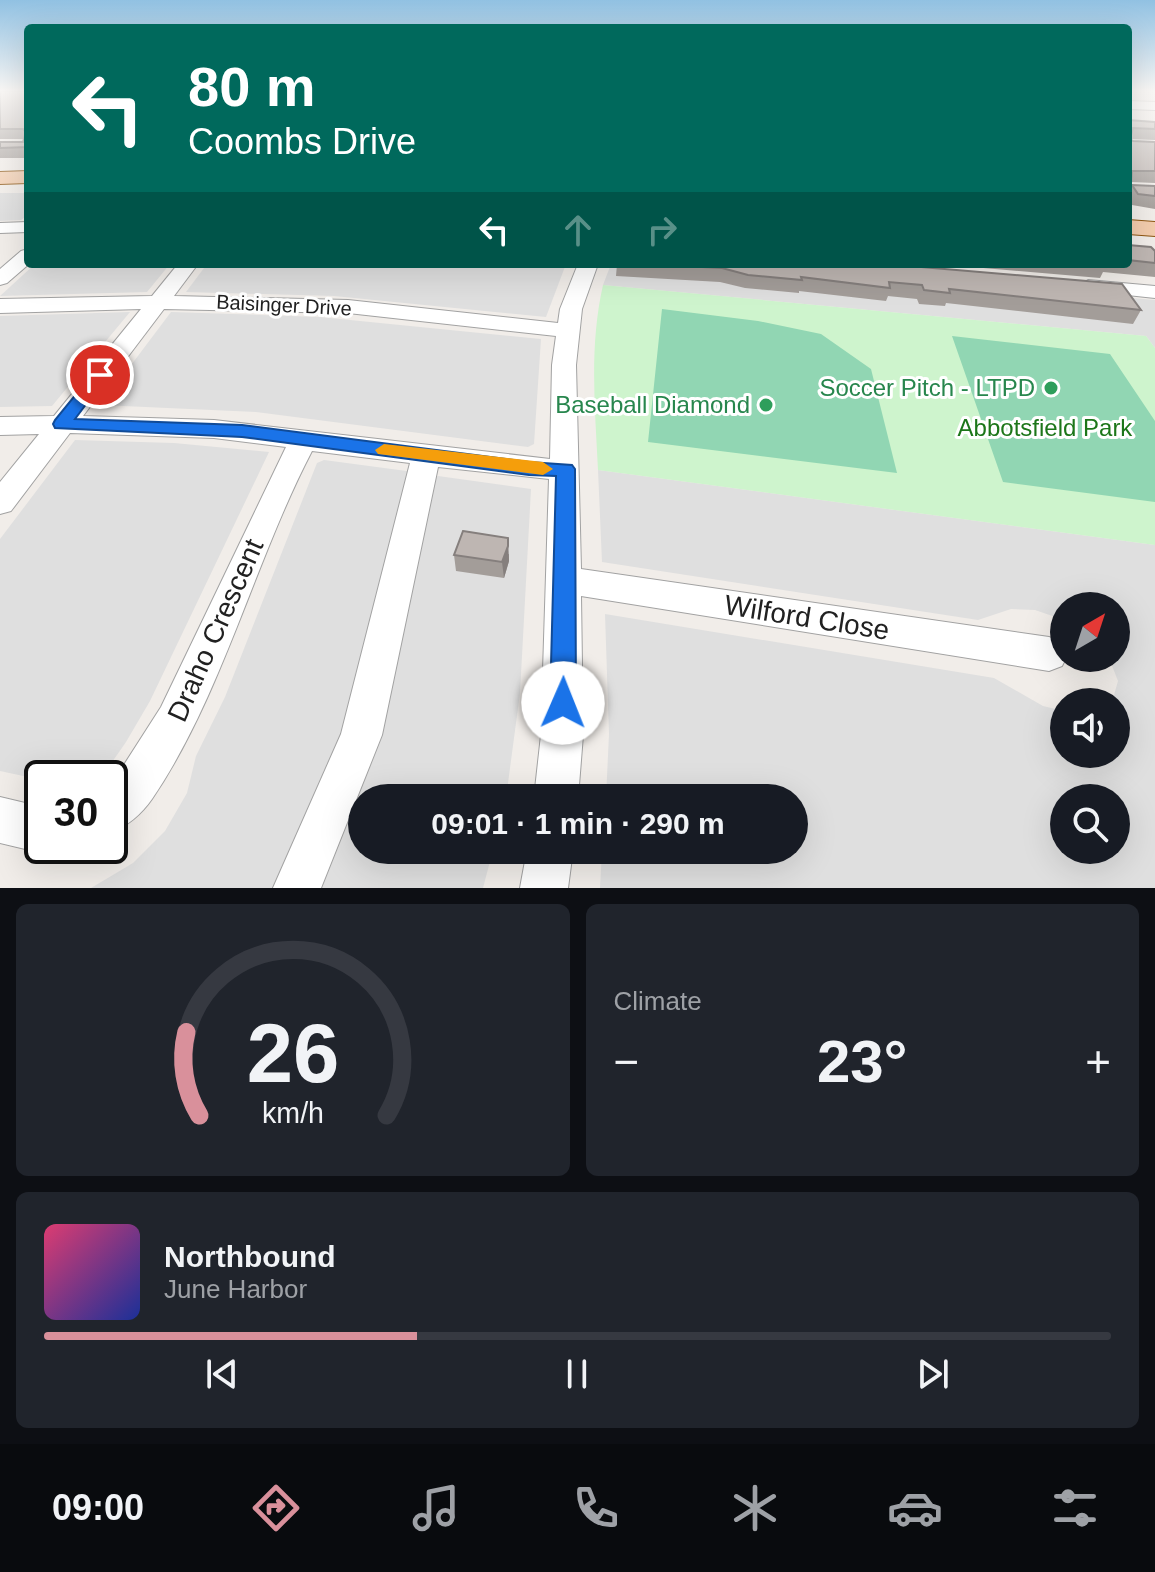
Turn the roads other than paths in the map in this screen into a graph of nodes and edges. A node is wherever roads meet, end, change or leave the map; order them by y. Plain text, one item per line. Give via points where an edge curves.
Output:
1 (24, 177) edge
2 (0, 178) edge
3 (24, 227) edge
4 (0, 228) edge
5 (24, 258) edge
6 (185, 268) edge
7 (586, 268) edge
8 (0, 279) edge
9 (1063, 284) edge
10 (1155, 292) edge
11 (158, 302) junction
12 (0, 306) edge
13 (567, 331) junction
14 (61, 424) junction
15 (0, 426) edge
16 (304, 439) junction
17 (426, 455) junction
18 (565, 469) junction
19 (0, 503) edge
20 (565, 580) junction
21 (1049, 654) dead end
22 (557, 784) edge
23 (128, 793) edge
24 (0, 820) edge
25 (24, 826) edge
26 (548, 864) edge
27 (297, 888) edge
28 (544, 888) edge

1 - 2 main road
3 - 4 street
5 - 8 street
6 - 11 street
7 - 13 street
9 - 10 street
11 - 12 street, Baisinger Drive
11 - 13 street, Baisinger Drive via 331,306
11 - 14 street
13 - 18 street
14 - 15 street
14 - 16 street via 183,427
14 - 19 street
16 - 17 street
16 - 23 street, Draho Crescent via 175,721
17 - 18 street
17 - 27 street via 361,735
18 - 20 street
20 - 21 street, Wilford Close
20 - 22 street
24 - 25 street
26 - 28 street

